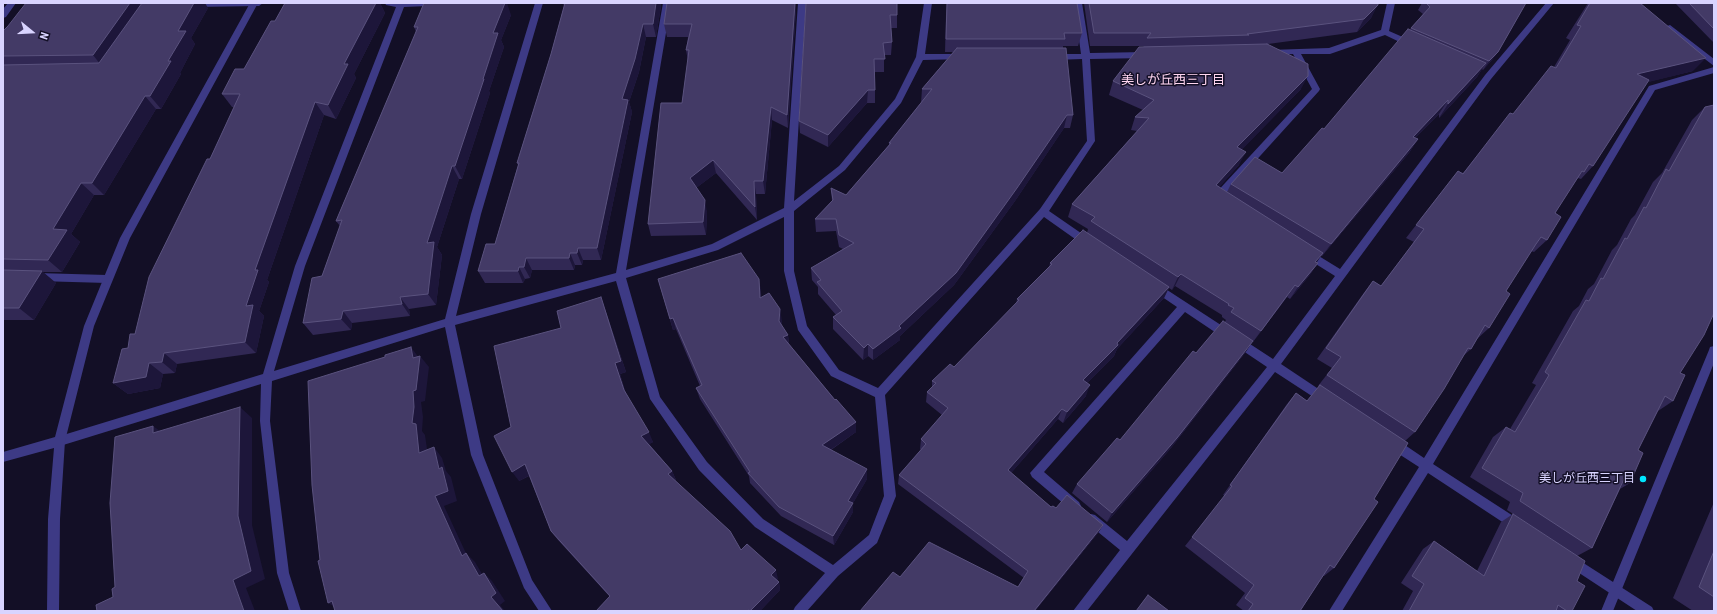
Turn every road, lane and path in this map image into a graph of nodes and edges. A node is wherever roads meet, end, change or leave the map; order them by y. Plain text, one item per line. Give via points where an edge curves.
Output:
1 (12, 3) edge
2 (254, 3) edge
3 (259, 3) edge
4 (390, 3) edge
5 (428, 3) edge
6 (536, 3) edge
7 (667, 3) edge
8 (802, 3) edge
9 (928, 3) edge
10 (1078, 3) edge
11 (1391, 3) edge
12 (1550, 3) edge
13 (185, 4) edge
14 (401, 5) junction
15 (3, 15) edge
16 (1662, 22) edge
17 (1385, 32) junction
18 (1419, 47) edge
19 (1296, 52) junction
20 (1265, 53) edge
21 (1156, 55) edge
22 (920, 57) junction
23 (967, 57) edge
24 (1046, 57) edge
25 (1086, 57) junction
26 (1714, 64) edge
27 (1714, 70) edge
28 (1229, 206) edge
29 (789, 210) junction
30 (1043, 212) junction
31 (1295, 247) edge
32 (1100, 251) edge
33 (1342, 275) junction
34 (620, 276) junction
35 (27, 277) edge
36 (107, 279) junction
37 (1145, 280) edge
38 (1184, 306) junction
39 (449, 322) junction
40 (1714, 350) edge
41 (1274, 366) junction
42 (267, 377) junction
43 (880, 394) junction
44 (1334, 405) edge
45 (1380, 435) edge
46 (60, 441) junction
47 (3, 457) edge
48 (1426, 465) junction
49 (1524, 530) edge
50 (1128, 549) junction
51 (1564, 556) edge
52 (834, 572) junction
53 (1616, 590) junction
54 (53, 611) edge
55 (295, 611) edge
56 (546, 611) edge
57 (799, 611) edge
58 (1079, 611) edge
59 (1336, 611) edge
60 (1607, 611) edge
61 (1648, 611) edge

1 - 15 street
2 - 3 street
2 - 13 street
2 - 36 street via 143,203
4 - 14 street
5 - 14 street
6 - 39 street via 476,214
7 - 34 street
8 - 29 street
9 - 22 street
10 - 25 street
11 - 17 street
12 - 33 street via 1485,76
14 - 42 street via 300,266
16 - 26 street
17 - 18 street
17 - 19 street via 1330,51
19 - 20 street
19 - 28 street via 1316,89 1216,198
21 - 25 street
22 - 23 street
22 - 29 street via 898,101 842,168
24 - 25 street
25 - 30 street via 1091,141
27 - 48 street via 1652,88
29 - 34 street via 715,247
29 - 43 street via 790,272 802,327 835,373
30 - 32 street
30 - 43 street
31 - 33 street
33 - 41 street
34 - 39 street
34 - 52 street via 659,406 704,466 759,523
35 - 36 street
36 - 46 street via 89,326
37 - 38 street
38 - 41 street
38 - 50 street via 1036,473
39 - 42 street
39 - 56 street via 477,455 528,584
40 - 53 street
41 - 44 street
41 - 50 street
42 - 46 street
42 - 55 street via 265,421 283,573
43 - 52 street via 890,496 873,539
45 - 48 street
46 - 47 street
46 - 54 street via 54,519
48 - 49 street
48 - 59 street
50 - 58 street
51 - 53 street
52 - 57 street
53 - 60 street
53 - 61 street

